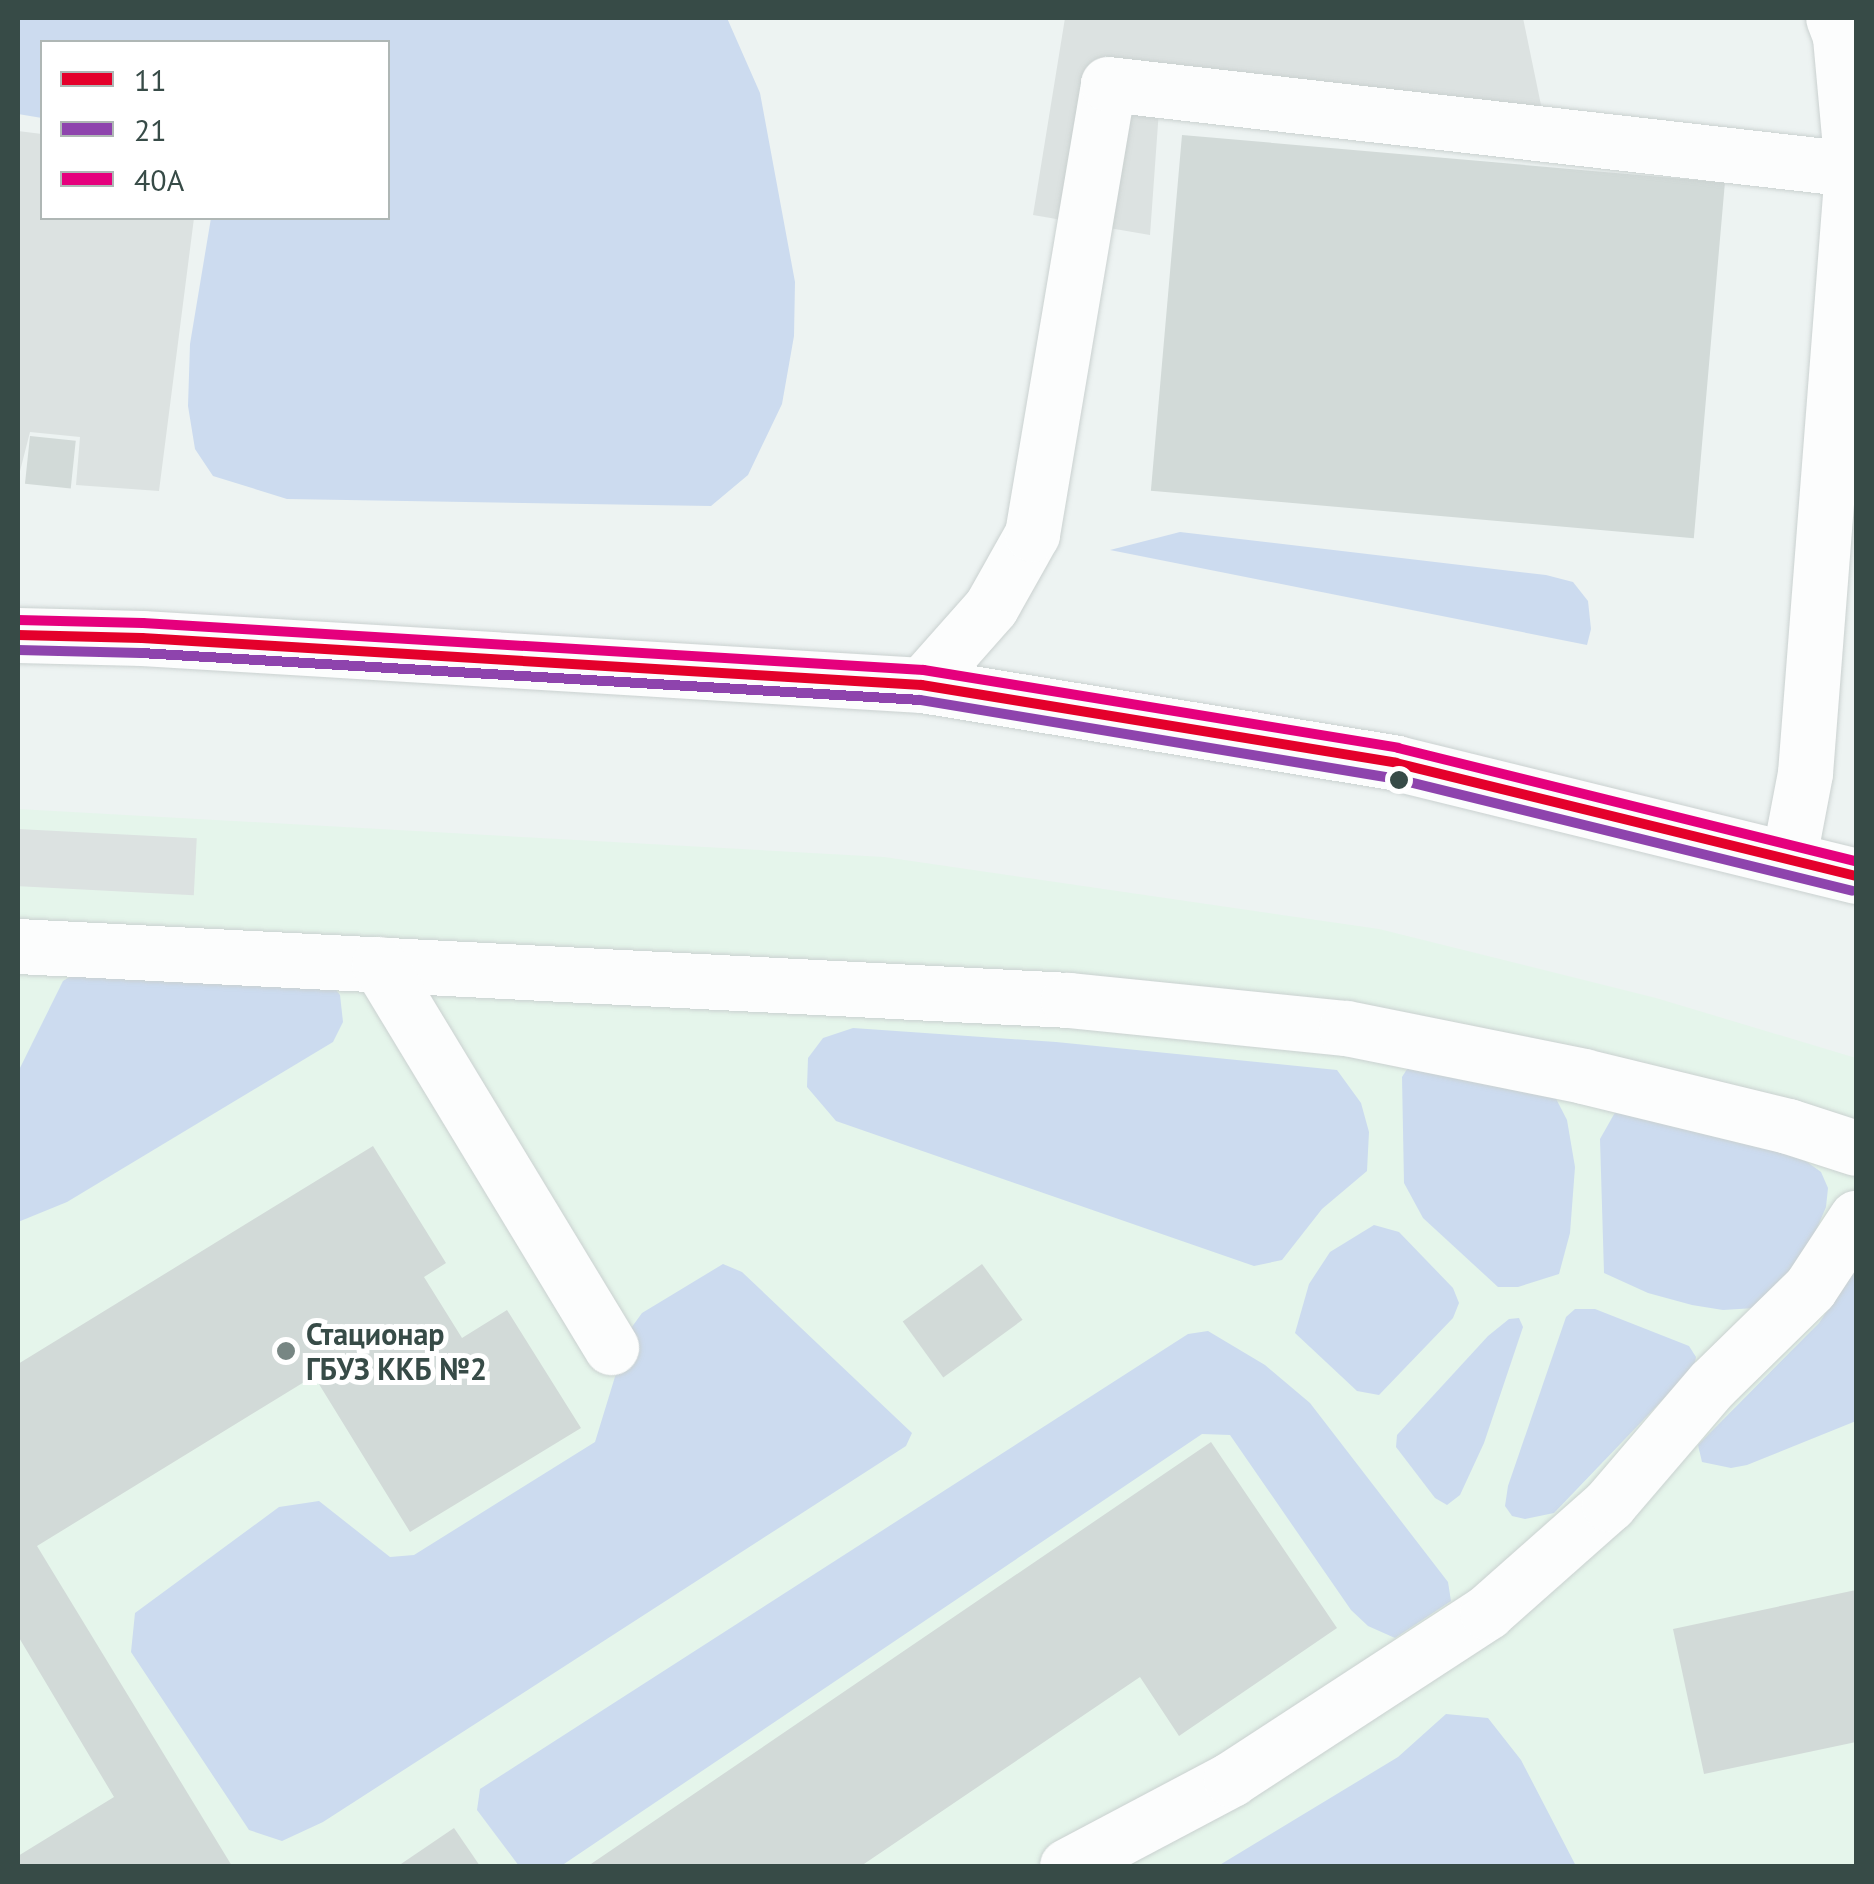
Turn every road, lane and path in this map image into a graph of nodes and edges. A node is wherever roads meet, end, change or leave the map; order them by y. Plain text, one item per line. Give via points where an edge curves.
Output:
1 (1834, 18) edge
2 (1852, 169) junction
3 (18, 635) edge
4 (922, 685) junction
5 (1789, 857) junction
6 (1856, 876) edge
7 (18, 946) edge
8 (379, 964) junction
9 (1856, 1148) edge
10 (1856, 1218) edge
11 (612, 1346) dead end
12 (1067, 1866) edge

1 - 2 street
2 - 4 street via 1108,84 1032,534 991,607
2 - 5 street via 1804,773
3 - 4 street
4 - 5 street via 1396,762
5 - 6 street
7 - 8 street
8 - 9 street via 1068,1000 1346,1028 1583,1076
8 - 11 street
10 - 12 street via 1810,1288 1712,1384 1609,1504 1487,1612 1230,1778

